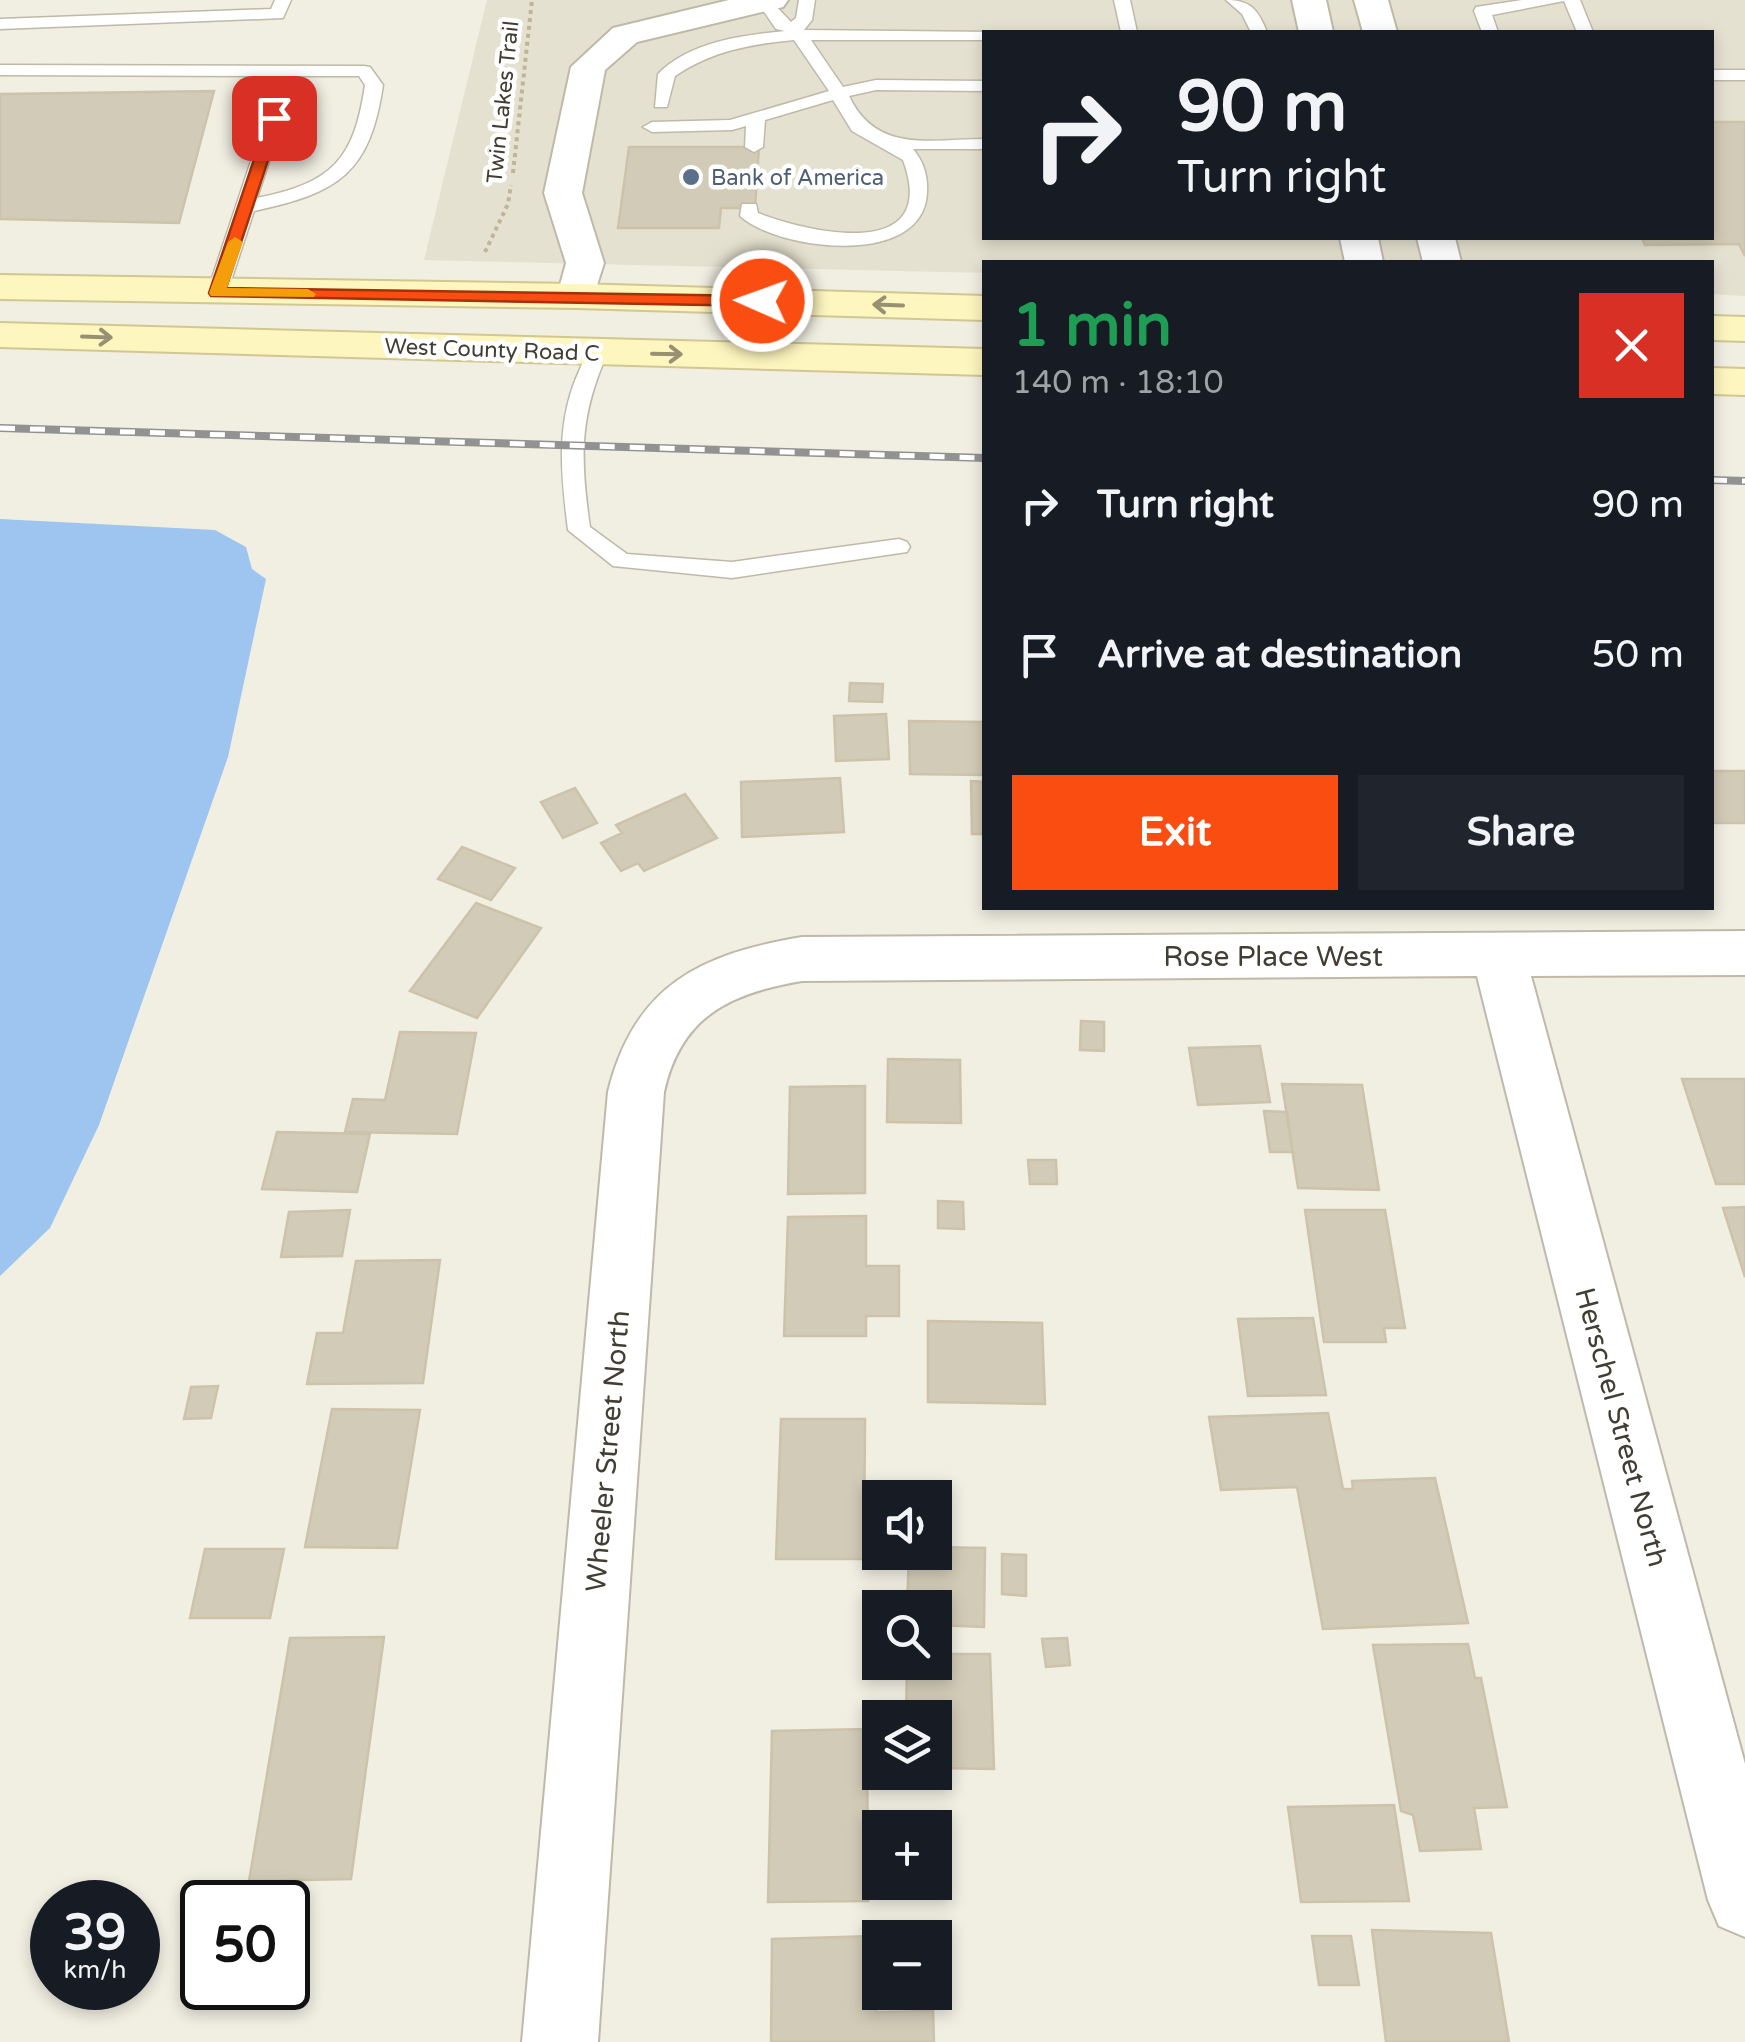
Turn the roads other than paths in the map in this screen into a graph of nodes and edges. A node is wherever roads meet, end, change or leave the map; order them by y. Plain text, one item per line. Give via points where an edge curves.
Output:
1 (283, 0) edge
2 (807, 0) edge
3 (1122, 0) edge
4 (1234, 0) edge
5 (1309, 0) edge
6 (1371, 0) edge
7 (1556, 0) edge
8 (1572, 0) edge
9 (767, 1) edge
10 (0, 24) edge
11 (1128, 30) edge
12 (1258, 30) edge
13 (1316, 30) edge
14 (1379, 30) edge
15 (1489, 30) edge
16 (1584, 30) edge
17 (797, 31) junction
18 (982, 35) edge
19 (0, 70) edge
20 (273, 71) junction
21 (1714, 75) edge
22 (1745, 75) edge
23 (982, 86) edge
24 (839, 93) junction
25 (661, 103) dead end
26 (756, 117) junction
27 (652, 127) dead end
28 (896, 144) junction
29 (982, 144) edge
30 (754, 147) dead end
31 (248, 206) junction
32 (749, 208) dead end
33 (0, 288) edge
34 (217, 293) junction
35 (576, 296) junction
36 (982, 308) edge
37 (1714, 328) edge
38 (1745, 329) edge
39 (0, 334) edge
40 (598, 352) junction
41 (982, 362) edge
42 (1714, 381) edge
43 (1745, 382) edge
44 (899, 547) dead end
45 (1745, 954) edge
46 (1498, 955) junction
47 (802, 959) joint
48 (1745, 1900) edge
49 (560, 2042) edge

1 - 10 lane via 277,14
2 - 17 lane
3 - 11 lane
4 - 12 lane via 1250,11
5 - 13 street
6 - 14 street
7 - 15 lane via 1482,11
8 - 16 lane
9 - 17 lane via 782,25
9 - 35 street via 625,35 588,66 563,193 585,263
17 - 18 lane
17 - 24 lane
17 - 25 lane via 688,58 667,74
19 - 20 lane
20 - 31 lane via 284,86
20 - 31 lane via 364,71 374,85 372,105 350,163 332,182 306,195
21 - 22 lane
23 - 24 lane via 876,85
24 - 26 lane
24 - 28 lane via 858,128
26 - 27 lane via 732,125
26 - 30 lane
28 - 29 lane
28 - 32 lane via 913,161 918,197 901,228 856,240 804,238 749,216
31 - 34 lane
33 - 34 main road, West County Road C
34 - 35 main road, West County Road C
36 -> 35 main road, West County Road C
37 - 38 main road
39 -> 40 main road, West County Road C
40 -> 41 main road, West County Road C
40 - 44 lane via 567,446 580,530 621,560 732,570
42 - 43 main road
45 - 46 street, Rose Place West
46 - 47 street, Rose Place West
46 - 48 street, Herschel Street North
47 - 49 street, Wheeler Street North via 756,965 714,981 680,1006 652,1042 638,1077

